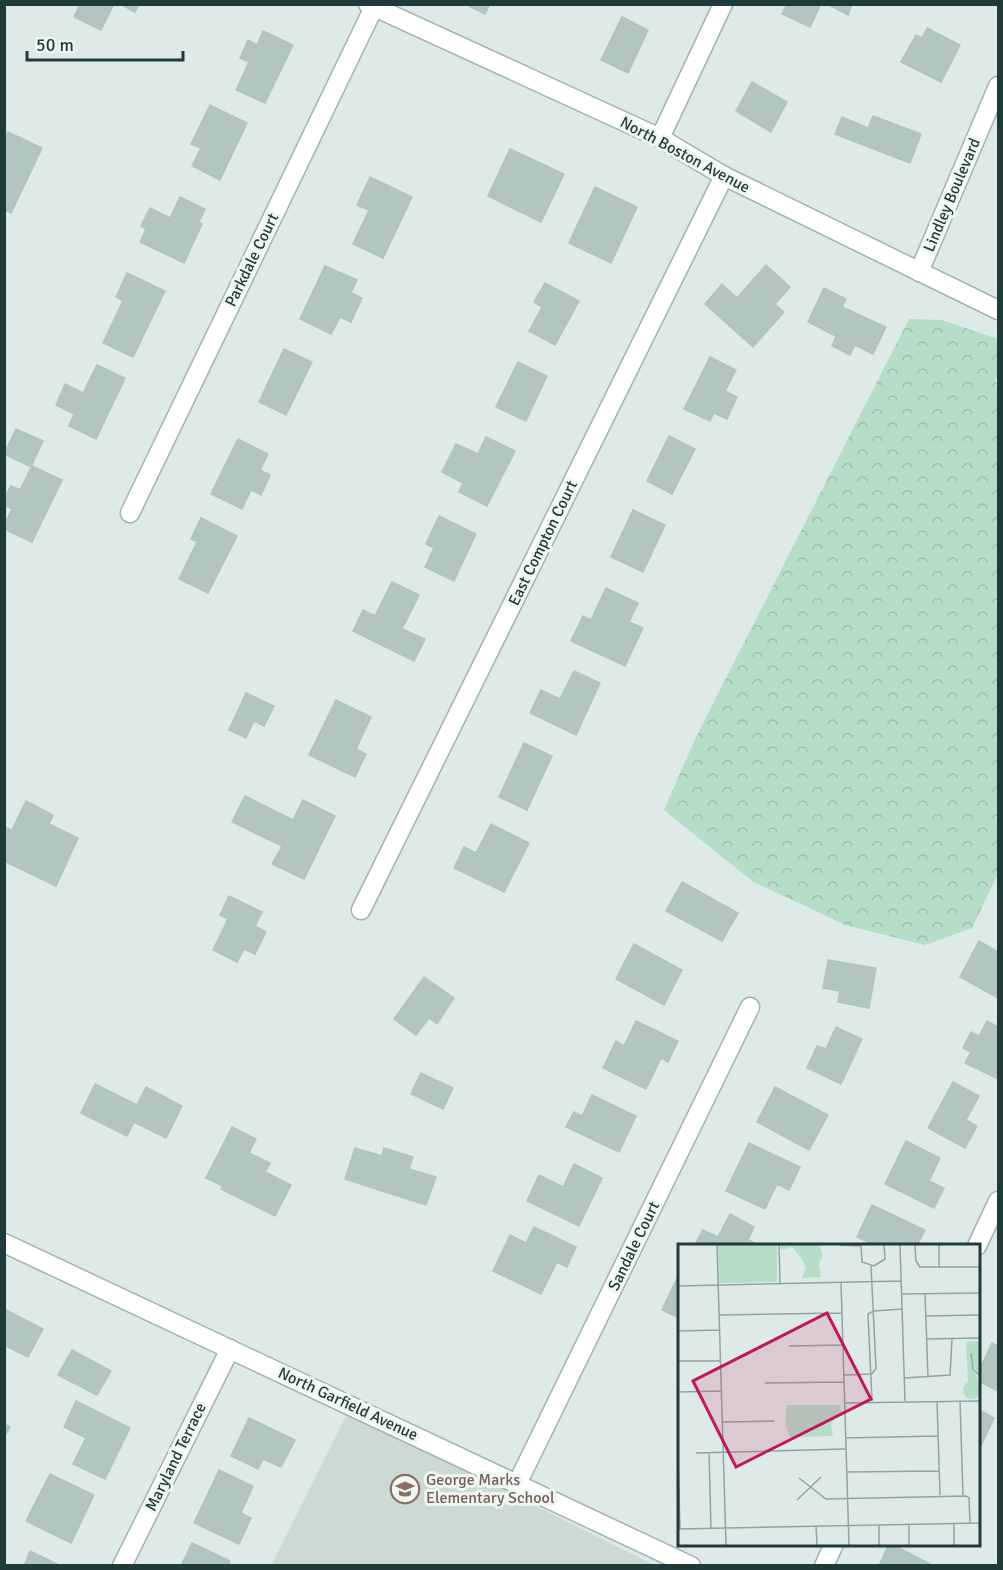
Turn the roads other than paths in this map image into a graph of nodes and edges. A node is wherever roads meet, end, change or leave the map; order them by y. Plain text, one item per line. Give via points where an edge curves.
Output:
1 (723, 4) edge
2 (371, 6) edge
3 (999, 86) edge
4 (660, 138) junction
5 (724, 176) junction
6 (920, 272) junction
7 (999, 310) edge
8 (130, 513) dead end
9 (361, 910) dead end
10 (750, 1007) dead end
11 (999, 1201) edge
12 (4, 1243) edge
13 (978, 1244) edge
14 (230, 1349) junction
15 (517, 1484) junction
16 (834, 1546) edge
17 (122, 1566) edge
18 (691, 1566) edge
19 (824, 1566) edge

1 - 4 street
2 - 4 street, North Boston Avenue
2 - 8 street, Parkdale Court
3 - 6 street, Lindley Boulevard
4 - 5 street, North Boston Avenue
5 - 6 street, North Boston Avenue
5 - 9 street, East Compton Court
6 - 7 street, North Boston Avenue
10 - 15 street, Sandale Court
11 - 13 street
12 - 14 street, North Garfield Avenue
14 - 15 street, North Garfield Avenue
14 - 17 street, Maryland Terrace
15 - 18 street, North Garfield Avenue
16 - 19 street

